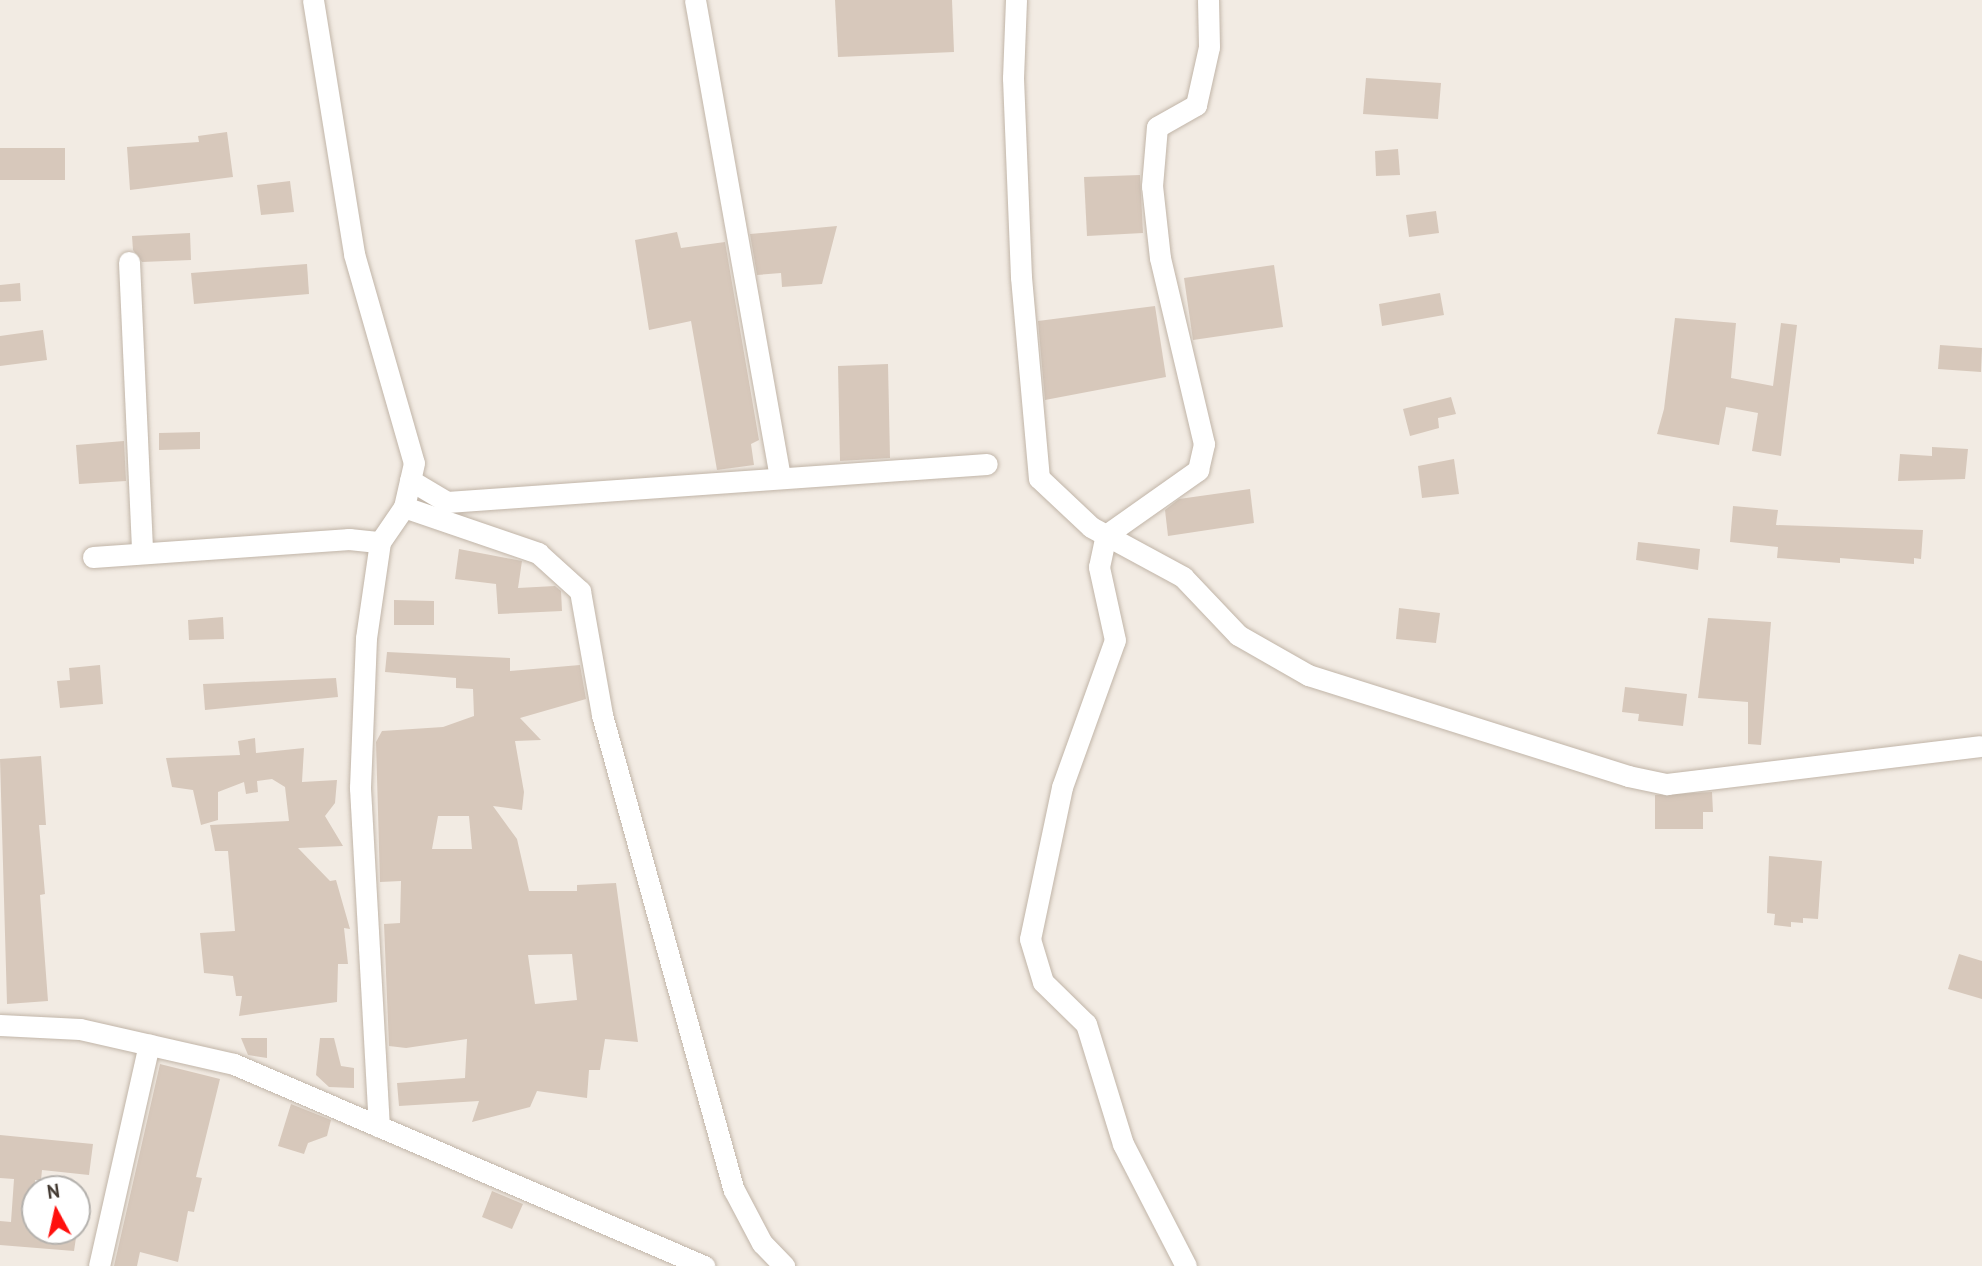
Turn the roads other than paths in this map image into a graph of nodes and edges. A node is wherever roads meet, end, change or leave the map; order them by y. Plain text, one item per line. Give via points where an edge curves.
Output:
1 (313, 0) edge
2 (695, 0) edge
3 (1016, 0) edge
4 (1208, 0) edge
5 (130, 262) dead end
6 (987, 464) dead end
7 (780, 478) junction
8 (410, 480) junction
9 (404, 508) junction
10 (1106, 536) junction
11 (380, 542) junction
12 (142, 552) junction
13 (93, 557) dead end
14 (1980, 746) edge
15 (0, 1025) edge
16 (149, 1045) junction
17 (379, 1126) junction
18 (99, 1266) edge
19 (704, 1266) edge
20 (784, 1266) edge
21 (1186, 1266) edge

1 - 8 street via 354,254 414,463
2 - 7 street
3 - 10 street via 1013,78 1021,277 1039,478
4 - 10 street via 1209,47 1196,105 1157,127 1152,186 1160,258 1204,444 1198,470
5 - 12 street
6 - 7 street
7 - 8 street via 447,502
8 - 9 street
9 - 11 street
9 - 20 street via 538,553 580,592 602,715 734,1190 762,1243
10 - 14 street via 1182,577 1238,635 1308,675 1628,776 1667,784
10 - 21 street via 1098,567 1115,640 1062,788 1030,939 1043,982 1086,1024 1123,1144
11 - 12 street via 349,538
11 - 17 street via 366,638 360,788
12 - 13 street
15 - 16 street via 80,1029
16 - 17 street via 234,1064
16 - 18 street
17 - 19 street

